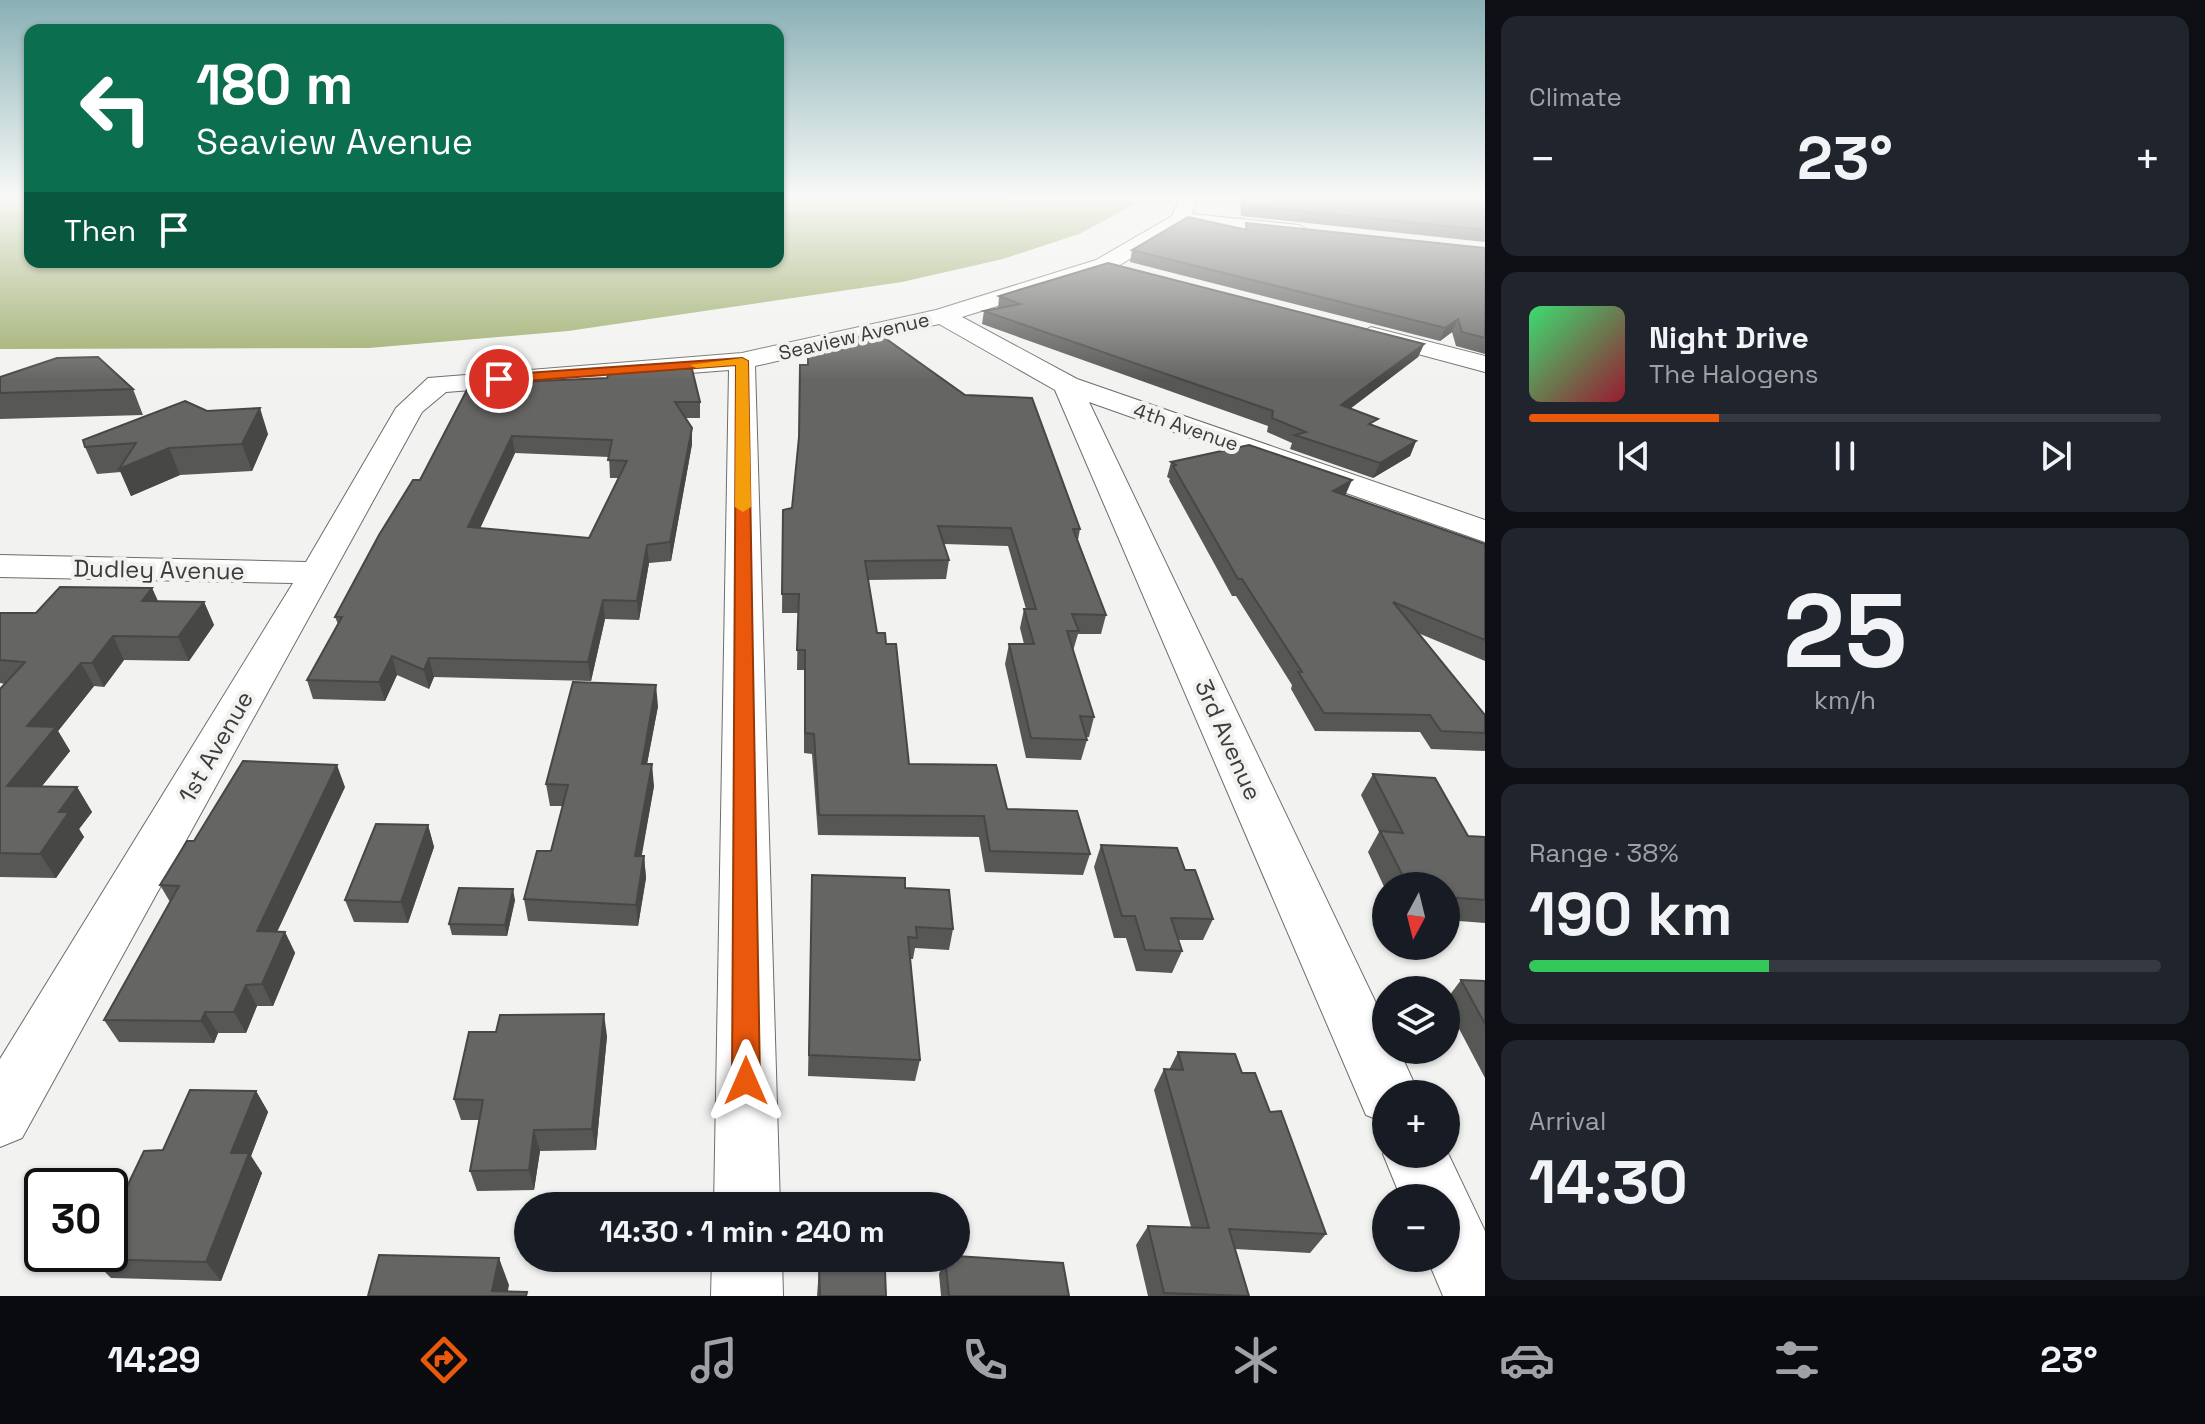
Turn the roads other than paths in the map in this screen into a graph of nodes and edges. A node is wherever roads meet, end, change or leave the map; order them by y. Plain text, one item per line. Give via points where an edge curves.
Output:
1 (1113, 258) edge
2 (1104, 265) junction
3 (1134, 273) edge
4 (942, 316) junction
5 (1348, 328) edge
6 (742, 361) junction
7 (1485, 364) edge
8 (438, 384) joint
9 (1067, 385) junction
10 (1485, 532) edge
11 (0, 566) edge
12 (318, 573) junction
13 (1382, 1080) edge
14 (0, 1116) edge
15 (747, 1192) edge
16 (1460, 1254) edge
17 (747, 1272) edge
18 (747, 1296) edge
19 (1479, 1296) edge

1 - 2 street, Seaview Avenue
2 - 3 street
2 - 4 street, Seaview Avenue
4 - 6 street, Seaview Avenue
4 - 9 street, 4th Avenue
5 - 7 street
6 - 8 street, Seaview Avenue
6 - 15 street
8 - 12 street, 1st Avenue via 410,408
9 - 10 street, 4th Avenue
9 - 13 street, 3rd Avenue
11 - 12 street, Dudley Avenue
12 - 14 street, 1st Avenue
16 - 19 street
17 - 18 street

